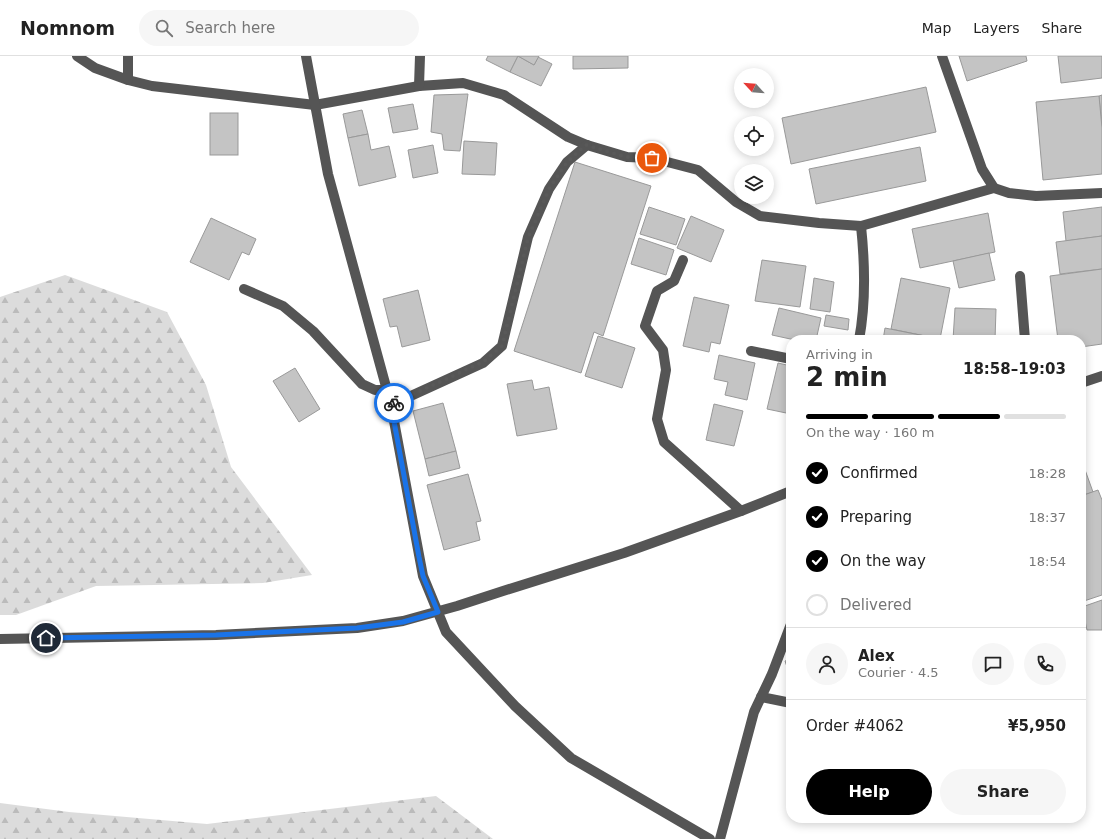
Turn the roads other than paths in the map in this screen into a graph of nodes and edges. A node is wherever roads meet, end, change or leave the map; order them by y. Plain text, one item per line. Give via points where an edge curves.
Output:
1 (77, 56) edge
2 (128, 56) edge
3 (306, 56) edge
4 (420, 56) edge
5 (942, 56) edge
6 (128, 80) junction
7 (419, 86) junction
8 (315, 105) junction
9 (586, 145) junction
10 (994, 188) junction
11 (1102, 192) edge
12 (861, 226) junction
13 (683, 260) dead end
14 (1020, 276) dead end
15 (244, 289) dead end
16 (860, 335) edge
17 (1025, 335) edge
18 (751, 351) dead end
19 (786, 358) edge
20 (1102, 376) edge
21 (1086, 381) edge
22 (387, 390) junction
23 (391, 405) junction
24 (786, 493) edge
25 (741, 511) junction
26 (438, 612) junction
27 (786, 637) edge
28 (0, 639) edge
29 (761, 697) junction
30 (786, 702) edge
31 (710, 839) edge
32 (720, 839) edge

1 - 6 street via 95,68
2 - 6 street
3 - 8 street
4 - 7 street
5 - 10 street via 982,169
6 - 8 street via 152,86
7 - 8 street
7 - 9 street via 463,83 504,95 568,137
8 - 22 street via 328,174
9 - 12 street via 626,157 652,158 698,170 736,202 760,216
9 - 23 street via 567,162 549,189 528,238 502,346 483,362
10 - 11 street via 1009,193 1036,196
10 - 12 street
12 - 16 street via 864,257 863,322
13 - 25 street via 674,281 656,291 646,326 663,350 666,370 657,418 664,442
14 - 17 street
15 - 22 street via 283,306 313,331 362,384 375,390
18 - 19 street
20 - 21 street
22 - 23 street
23 - 26 street via 423,576
24 - 25 street
25 - 26 street via 624,553
26 - 28 street via 403,622 357,628 216,635
26 - 31 street via 446,632 515,706 571,758
27 - 29 street
29 - 30 street
29 - 32 street via 754,712

